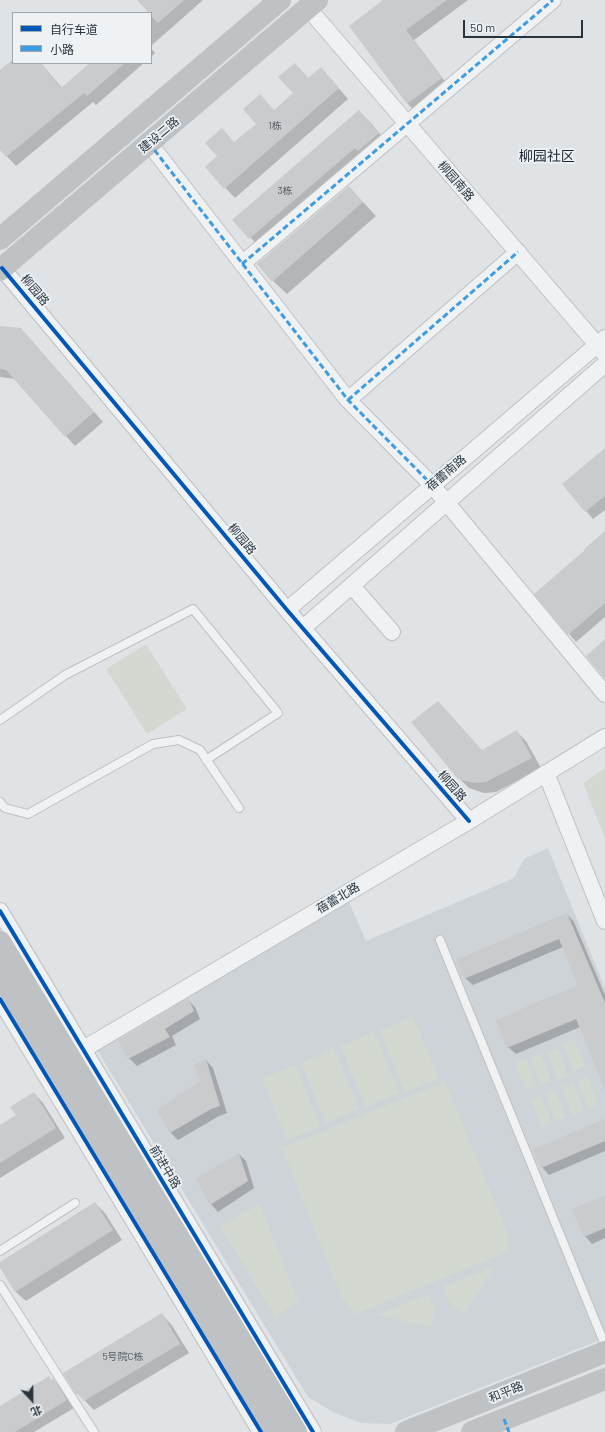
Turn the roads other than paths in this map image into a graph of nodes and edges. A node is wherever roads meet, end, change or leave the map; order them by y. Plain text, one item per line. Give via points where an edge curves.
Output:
1 (280, 0) edge
2 (553, 0) edge
3 (312, 4) edge
4 (407, 124) junction
5 (149, 143) junction
6 (0, 239) edge
7 (518, 252) junction
8 (242, 264) junction
9 (1, 269) edge
10 (602, 345) edge
11 (605, 364) edge
12 (348, 400) junction
13 (432, 485) junction
14 (446, 503) junction
15 (352, 586) junction
16 (287, 610) junction
17 (303, 628) junction
18 (392, 632) dead end
19 (605, 694) edge
20 (0, 720) edge
21 (605, 737) edge
22 (206, 760) junction
23 (546, 773) junction
24 (0, 802) edge
25 (239, 808) dead end
26 (469, 821) junction
27 (0, 911) edge
28 (605, 921) edge
29 (440, 940) dead end
30 (0, 942) edge
31 (0, 974) edge
32 (0, 999) edge
33 (76, 1053) junction
34 (75, 1203) dead end
35 (0, 1251) edge
36 (0, 1285) edge
37 (605, 1345) edge
38 (605, 1352) edge
39 (605, 1379) edge
40 (506, 1426) edge
41 (94, 1432) edge
42 (261, 1432) edge
43 (276, 1432) edge
44 (296, 1432) edge
45 (313, 1432) edge
46 (406, 1432) edge
47 (472, 1432) edge

1 - 6 main road, 建设二路
2 - 4 street
3 - 4 street, 柳园南路
3 - 5 main road, 建设二路
4 - 7 street, 柳园南路
4 - 8 street
5 - 8 street
5 - 9 main road, 建设二路
7 - 10 street, 柳园南路
7 - 12 street
8 - 12 street
9 - 16 street, 柳园路
10 - 13 street, 蓓蕾南路
11 - 14 street, 蓓蕾南路
12 - 13 street
13 - 14 street
13 - 16 street, 蓓蕾南路
14 - 15 street, 蓓蕾南路
14 - 19 street
15 - 17 street, 蓓蕾南路
15 - 18 street
16 - 17 street, 柳园路
17 - 26 street, 柳园路
20 - 22 lane via 65,675 193,609 278,713
21 - 23 street, 蓓蕾北路
22 - 24 lane via 200,750 180,740 153,744 28,814 5,808
22 - 25 lane
23 - 26 street, 蓓蕾北路
23 - 28 street
26 - 33 street, 蓓蕾北路
27 - 33 street, 前进中路
29 - 37 lane
30 - 33 main road
31 - 43 main road
32 - 42 street
33 - 44 main road
33 - 45 street, 前进中路
34 - 35 lane
36 - 41 lane
38 - 46 main road, 和平路
39 - 40 main road, 和平路
40 - 47 main road, 和平路

